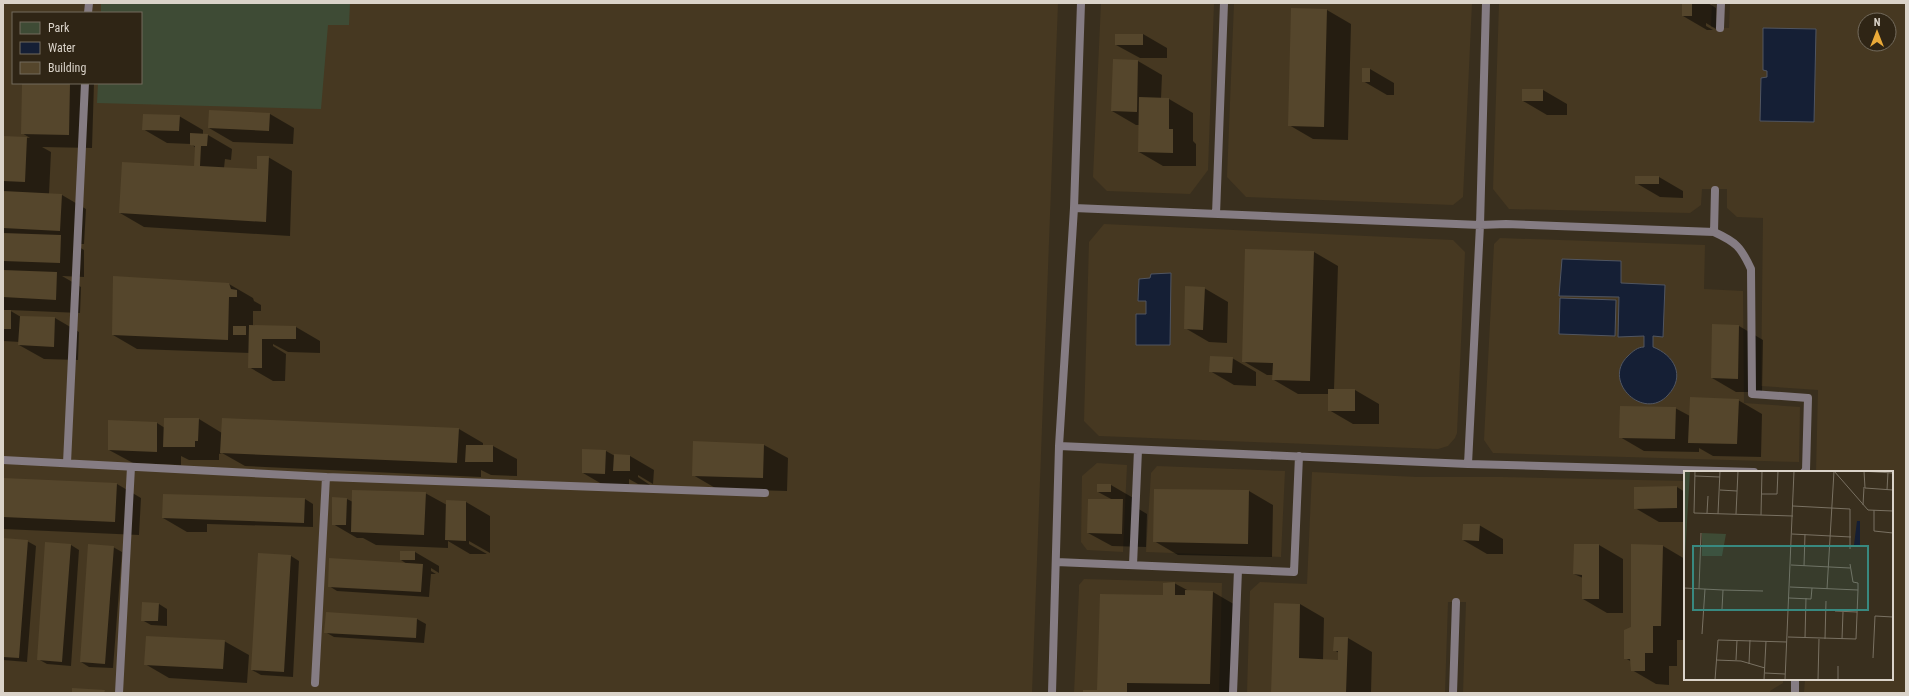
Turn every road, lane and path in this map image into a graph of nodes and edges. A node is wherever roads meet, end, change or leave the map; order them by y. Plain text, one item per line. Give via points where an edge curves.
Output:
1 (1081, 3) edge
2 (1224, 3) edge
3 (1486, 3) edge
4 (1722, 3) edge
5 (1720, 28) dead end
6 (85, 84) edge
7 (1714, 190) dead end
8 (1074, 208) junction
9 (1216, 214) junction
10 (1480, 225) junction
11 (1714, 232) junction
12 (1059, 446) junction
13 (1138, 450) junction
14 (1299, 456) junction
15 (3, 460) edge
16 (67, 463) junction
17 (1468, 464) junction
18 (131, 467) junction
19 (1718, 471) edge
20 (1805, 471) edge
21 (326, 478) junction
22 (765, 493) dead end
23 (1056, 562) junction
24 (1133, 565) junction
25 (1238, 570) junction
26 (1456, 602) dead end
27 (1795, 680) edge
28 (316, 683) dead end
29 (118, 693) edge
30 (1052, 693) edge
31 (1233, 693) edge
32 (1454, 693) edge
33 (1795, 693) edge

1 - 8 lane
2 - 9 lane
3 - 10 lane
4 - 5 lane
6 - 16 lane
7 - 11 lane
8 - 9 lane
8 - 12 lane
9 - 10 lane
10 - 11 lane
10 - 17 lane
11 - 20 lane via 1729,239 1742,251 1751,269 1752,394 1808,398
12 - 13 lane
12 - 23 lane
13 - 14 lane
13 - 24 lane
14 - 17 lane
14 - 25 lane via 1294,572
15 - 16 lane
16 - 18 lane
17 - 19 lane
18 - 21 lane
18 - 29 lane
21 - 22 lane
21 - 28 lane
23 - 24 lane
23 - 30 lane
24 - 25 lane
25 - 31 lane
26 - 32 lane
27 - 33 lane

